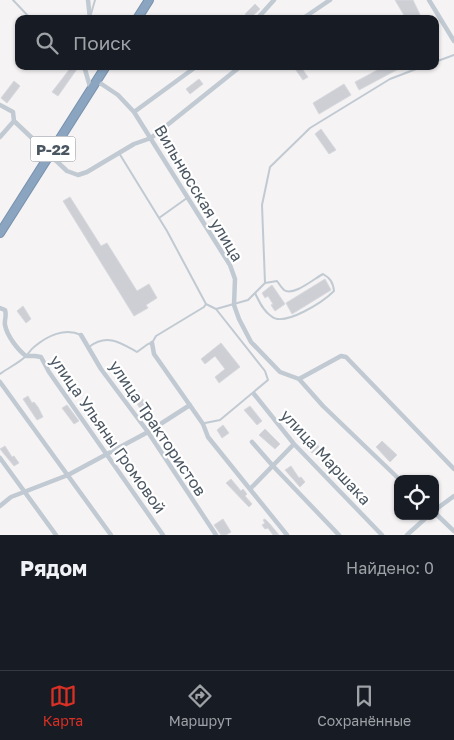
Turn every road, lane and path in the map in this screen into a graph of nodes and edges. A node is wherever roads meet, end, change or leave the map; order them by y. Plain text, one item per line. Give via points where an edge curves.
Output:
1 (13, 0) edge
2 (88, 0) edge
3 (95, 0) edge
4 (149, 0) edge
5 (274, 0) edge
6 (330, 0) edge
7 (429, 0) edge
8 (27, 15) edge
9 (90, 15) edge
10 (91, 15) edge
11 (140, 15) edge
12 (261, 15) edge
13 (308, 15) edge
14 (438, 15) edge
15 (439, 16) edge
16 (454, 41) edge
17 (454, 55) edge
18 (439, 61) edge
19 (84, 70) edge
20 (104, 70) edge
21 (191, 70) edge
22 (235, 70) edge
23 (414, 70) edge
24 (97, 81) junction
25 (91, 90) junction
26 (0, 105) edge
27 (134, 112) junction
28 (14, 121) junction
29 (0, 136) edge
30 (151, 138) junction
31 (120, 153) junction
32 (50, 154) junction
33 (187, 198) junction
34 (158, 218) junction
35 (0, 233) edge
36 (264, 283) junction
37 (255, 293) junction
38 (206, 304) junction
39 (234, 304) junction
40 (0, 308) edge
41 (216, 309) junction
42 (81, 335) joint
43 (152, 343) junction
44 (89, 347) junction
45 (26, 356) junction
46 (0, 374) edge
47 (299, 379) junction
48 (0, 382) edge
49 (254, 394) junction
50 (190, 404) junction
51 (203, 424) junction
52 (148, 432) junction
53 (252, 442) dead end
54 (294, 444) junction
55 (106, 453) junction
56 (0, 458) edge
57 (273, 466) junction
58 (454, 469) edge
59 (68, 474) junction
60 (395, 475) edge
61 (251, 488) junction
62 (24, 491) junction
63 (454, 496) edge
64 (0, 506) edge
65 (439, 509) edge
66 (439, 516) edge
67 (423, 520) edge
68 (454, 531) edge
69 (56, 535) edge
70 (111, 535) edge
71 (163, 535) edge
72 (216, 535) edge
73 (288, 535) edge
74 (339, 535) edge
75 (382, 535) edge
76 (406, 535) edge

1 - 8 lane
2 - 9 street
3 - 10 lane
4 - 11 highway
5 - 12 street
6 - 13 street
7 - 14 street
15 - 16 street
17 - 18 lane
19 - 25 street
20 - 24 highway, Р-22
21 - 27 street
22 - 30 street
23 - 36 lane via 390,79 310,128 270,167 262,205
24 - 25 highway, Р-22
24 - 27 street, Вильнюсская улица via 118,95
25 - 32 highway, Р-22
26 - 28 street via 13,112
27 - 30 street, Вильнюсская улица
28 - 29 street
28 - 32 street
30 - 31 street
30 - 33 street, Вильнюсская улица
31 - 32 street via 78,175
31 - 34 lane
32 - 35 highway, Р-22
33 - 34 lane
33 - 39 street, Вильнюсская улица via 230,265 235,279
34 - 38 lane
36 - 37 lane
36 - 37 lane via 277,281 284,291 289,292 323,274 333,284 334,291 291,318 278,319 272,318
37 - 39 lane via 248,300
38 - 41 lane
38 - 43 lane via 156,336
39 - 41 lane
39 - 47 street, Вильнюсская улица via 251,342 280,372
40 - 45 street, улица Ульяны Громовой via 7,316 4,323 8,334
41 - 49 lane via 265,371 268,380
42 - 44 street, улица Трактористов
42 - 45 lane via 64,331 33,347
43 - 44 lane via 137,352 114,340
43 - 50 street via 154,354
44 - 52 street, улица Трактористов via 101,369
45 - 46 lane
45 - 55 street, улица Ульяны Громовой via 41,358
47 - 58 street via 346,356
47 - 60 street, Вильнюсская улица
48 - 59 street
49 - 51 lane via 220,420
49 - 54 street, улица Маршака
50 - 51 street
50 - 52 street
51 - 61 street via 208,437
52 - 55 street
52 - 72 street, улица Трактористов
53 - 57 street
54 - 57 street
54 - 75 street, улица Маршака
55 - 59 street
55 - 71 street, улица Ульяны Громовой
56 - 62 street
57 - 61 street
57 - 74 street
59 - 62 street
59 - 70 street
61 - 73 street
62 - 64 street
62 - 69 street
63 - 65 street
66 - 68 street
67 - 76 street

